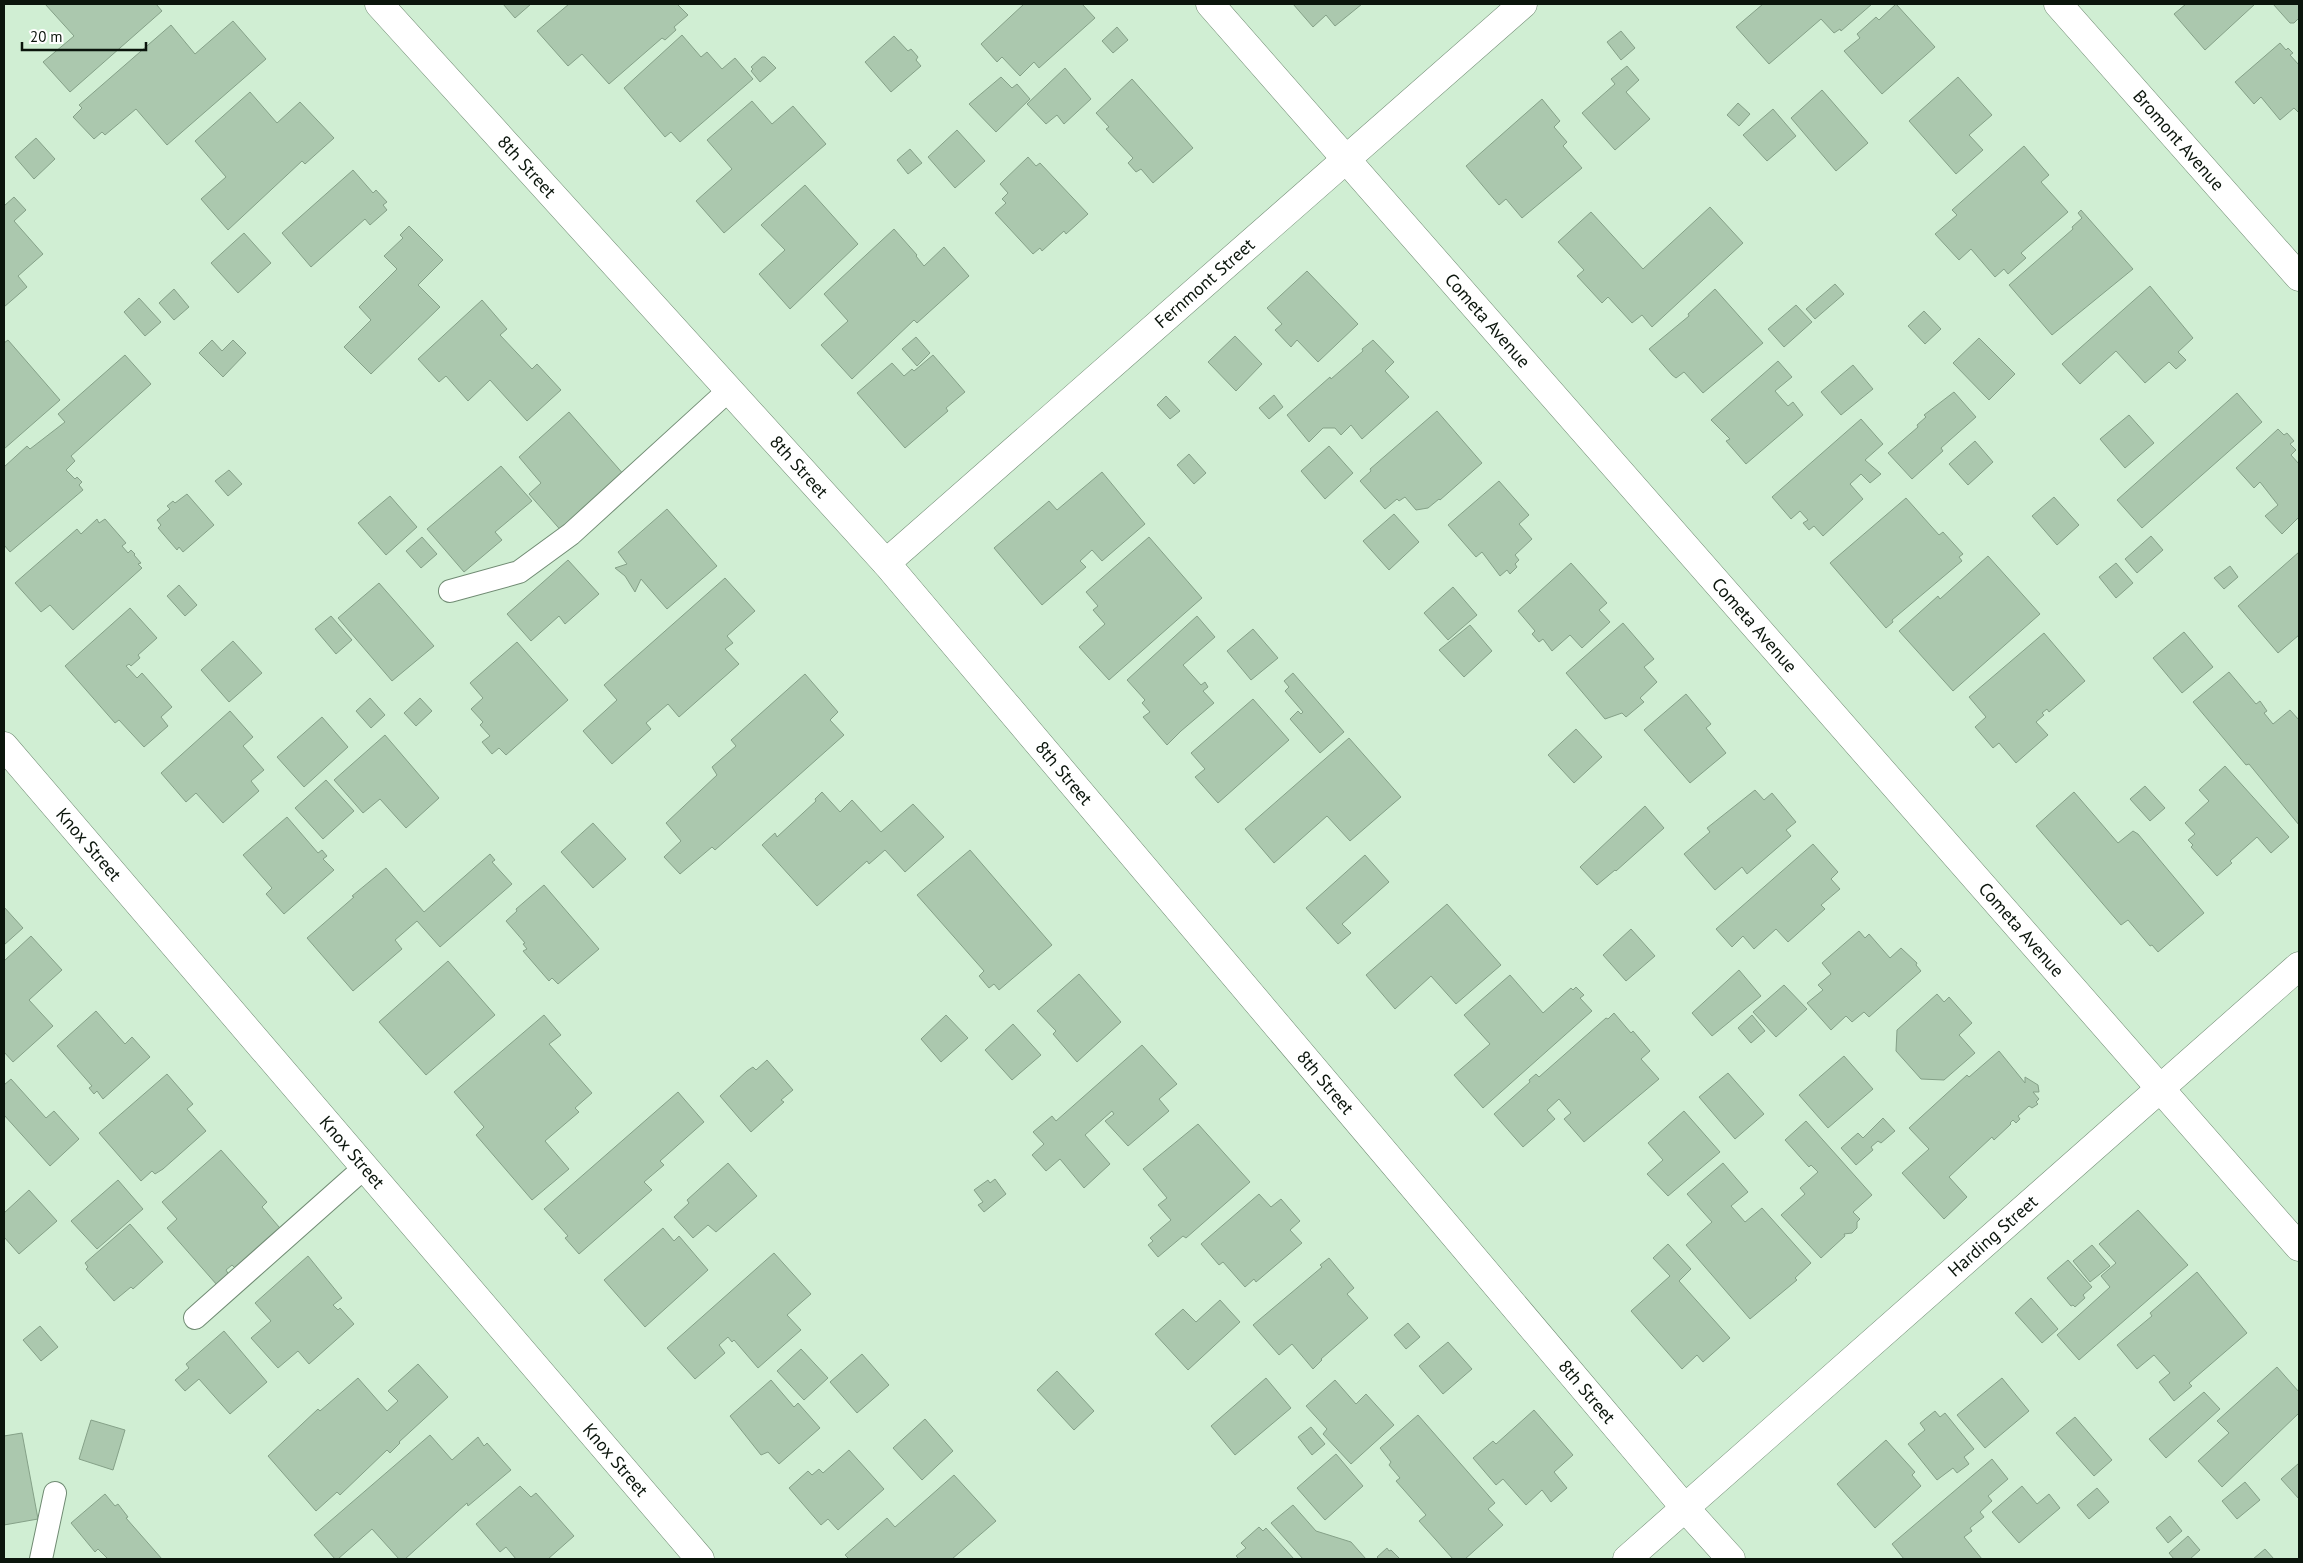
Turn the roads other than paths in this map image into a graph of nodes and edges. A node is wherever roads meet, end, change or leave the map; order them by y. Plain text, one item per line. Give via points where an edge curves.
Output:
1 (379, 4) edge
2 (1210, 4) edge
3 (1523, 4) edge
4 (2058, 4) edge
5 (1346, 159) junction
6 (2299, 277) edge
7 (729, 390) junction
8 (886, 563) junction
9 (450, 591) dead end
10 (4, 746) edge
11 (2299, 966) edge
12 (2160, 1088) junction
13 (364, 1168) junction
14 (2299, 1247) edge
15 (195, 1318) dead end
16 (55, 1493) dead end
17 (1685, 1508) junction
18 (42, 1559) edge
19 (700, 1559) edge
20 (1627, 1559) edge
21 (1731, 1559) edge

1 - 7 street, 8th Street
2 - 5 street, Cometa Avenue
3 - 5 street, Fernmont Street
4 - 6 street, Bromont Avenue
5 - 8 street, Fernmont Street
5 - 12 street, Cometa Avenue
7 - 8 street, 8th Street
7 - 9 lane via 571,534 534,562 519,572
8 - 17 street, 8th Street
10 - 13 street, Knox Street
11 - 12 street, Harding Street
12 - 14 street, Cometa Avenue
12 - 17 street, Harding Street
13 - 15 lane
13 - 19 street, Knox Street
16 - 18 lane
17 - 20 street, Harding Street
17 - 21 street, 8th Street

